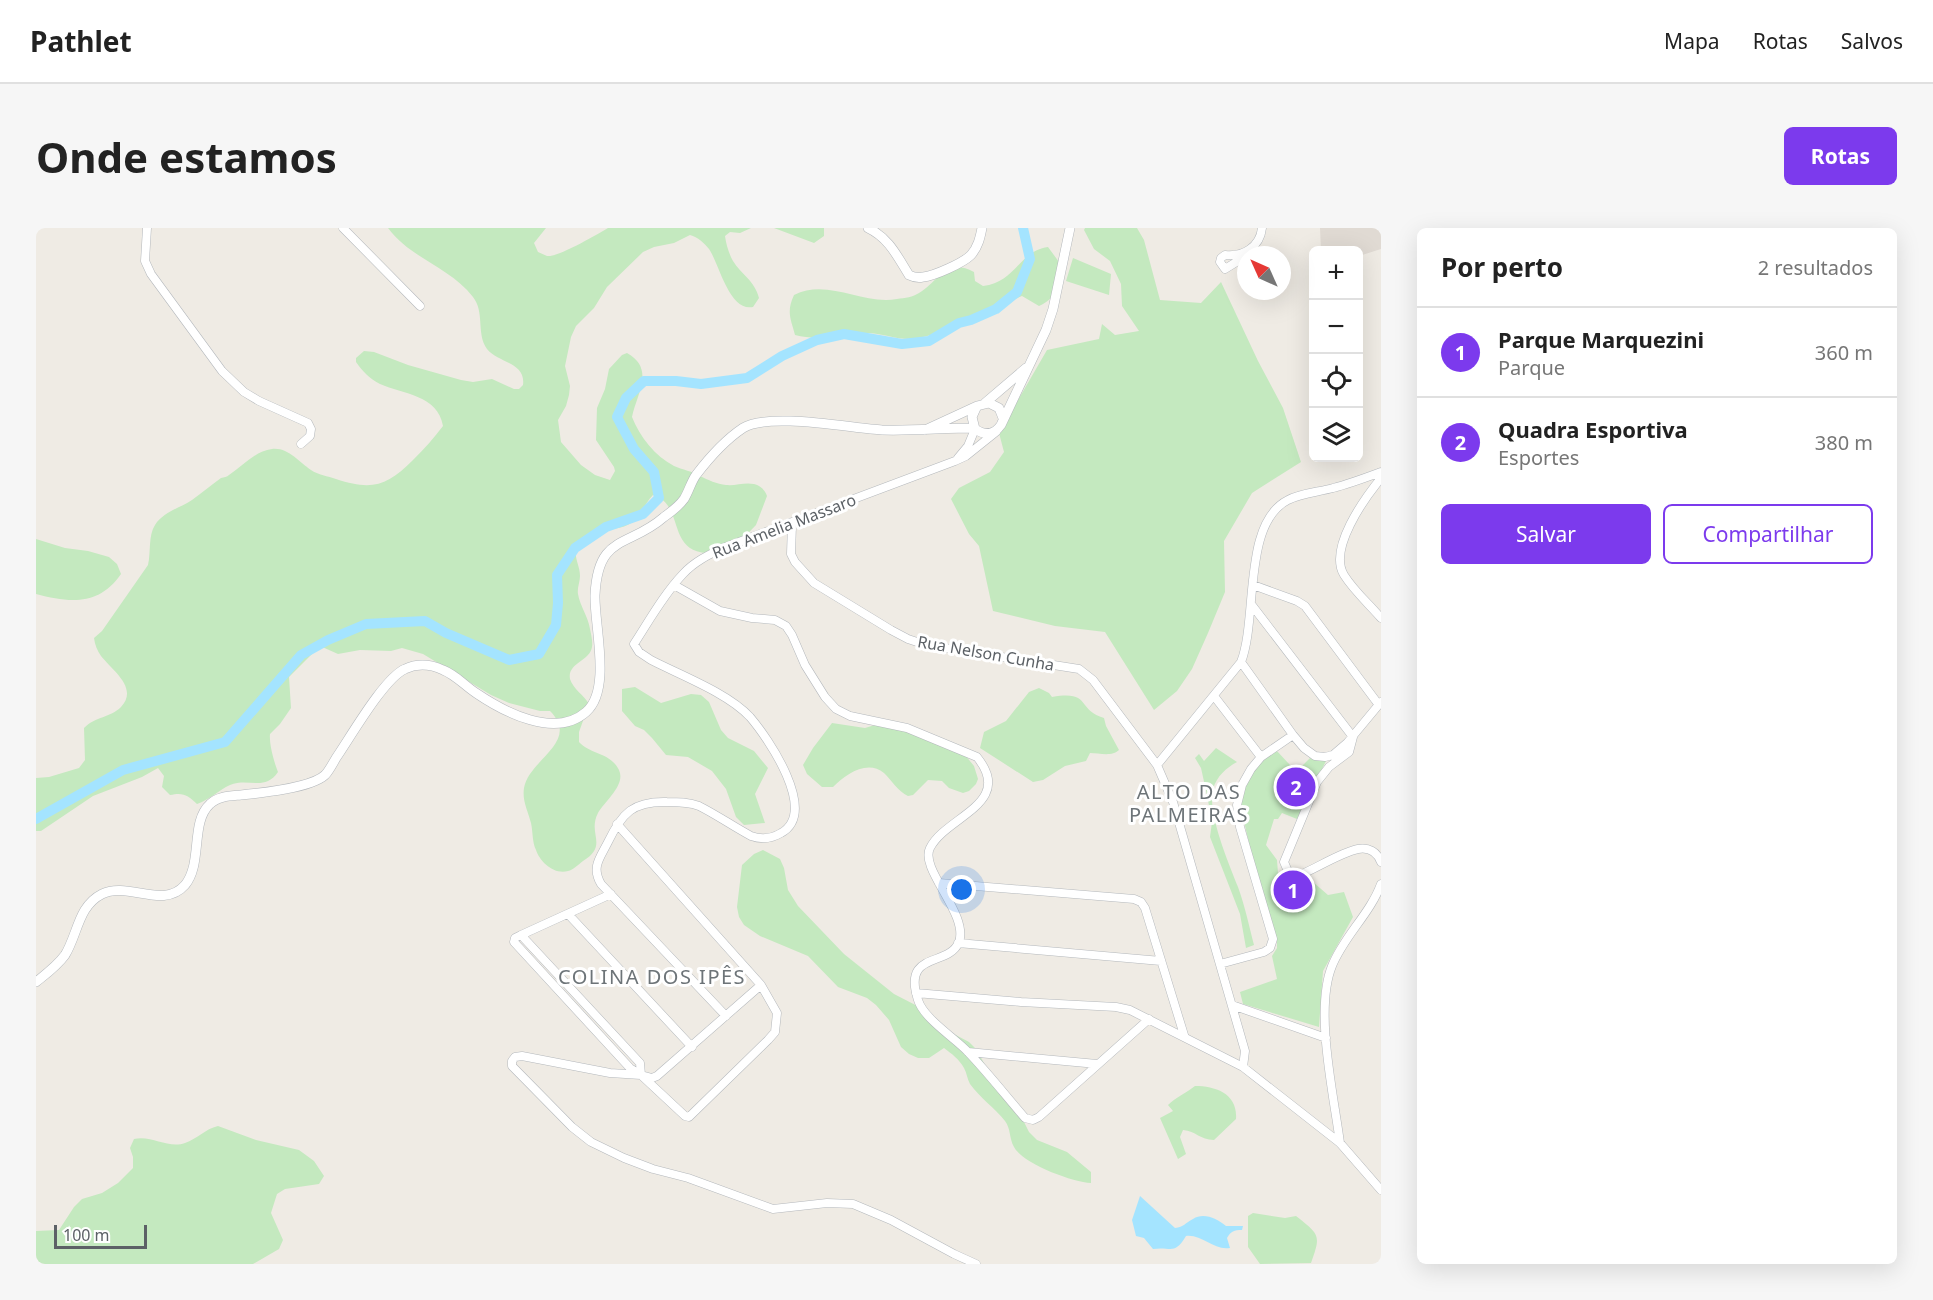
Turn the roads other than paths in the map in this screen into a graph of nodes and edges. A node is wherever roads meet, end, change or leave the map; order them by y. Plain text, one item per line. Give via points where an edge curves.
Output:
1 (147, 228) edge
2 (343, 228) edge
3 (868, 228) edge
4 (982, 228) edge
5 (1070, 228) edge
6 (1262, 228) edge
7 (1269, 228) edge
8 (1253, 246) edge
9 (1258, 246) edge
10 (1237, 255) edge
11 (1237, 261) edge
12 (420, 306) dead end
13 (1030, 364) junction
14 (983, 403) junction
15 (1003, 418) junction
16 (975, 428) junction
17 (925, 430) junction
18 (997, 431) junction
19 (301, 444) dead end
20 (955, 461) junction
21 (1381, 472) edge
22 (1381, 478) edge
23 (792, 524) junction
24 (674, 585) junction
25 (1253, 585) junction
26 (1251, 604) junction
27 (1381, 617) edge
28 (1241, 663) junction
29 (1214, 696) junction
30 (1380, 704) edge
31 (1293, 735) junction
32 (1353, 737) junction
33 (1261, 757) junction
34 (1157, 765) junction
35 (617, 824) junction
36 (1381, 862) edge
37 (939, 883) junction
38 (1381, 884) edge
39 (611, 894) junction
40 (568, 914) junction
41 (958, 943) junction
42 (1161, 961) junction
43 (1220, 964) junction
44 (36, 982) edge
45 (761, 985) junction
46 (916, 993) junction
47 (1232, 1005) junction
48 (726, 1017) junction
49 (1149, 1019) junction
50 (1184, 1035) junction
51 (1326, 1038) junction
52 (692, 1047) junction
53 (968, 1052) junction
54 (1097, 1064) junction
55 (1243, 1067) junction
56 (641, 1075) junction
57 (1340, 1143) junction
58 (1381, 1190) edge
59 (976, 1264) edge

1 - 19 street via 145,261 150,274 222,371 244,392 308,423 310,436
2 - 12 street
3 - 4 street via 892,247 909,275 925,278 972,254
5 - 13 street via 1053,309
6 - 8 street
7 - 9 street
10 - 11 street via 1225,255 1220,262 1225,268
13 - 14 street
13 - 15 street
14 - 15 street via 996,405
14 - 16 street via 973,413
14 - 17 street
15 - 18 street
16 - 17 street
16 - 18 street via 987,434
16 - 20 street via 969,446
17 - 44 street via 778,421 747,426 725,442 695,476 683,500 665,517 609,548 603,558 595,586 600,680 593,704 586,712 554,724 540,721 501,709 443,670 422,664 401,670 382,691 324,776 285,789 229,795 209,804 200,823 188,882 172,894 161,896 124,890 99,895 82,913 64,956
18 - 20 street, Rua Amelia Massaro
20 - 23 street, Rua Amelia Massaro
21 - 25 street via 1279,505 1267,520 1260,540
22 - 27 street via 1360,507 1340,556 1345,576
23 - 24 street, Rua Amelia Massaro via 723,548 700,560
23 - 34 street, Rua Nelson Cunha via 791,554 814,583 908,639 1079,669 1093,680
24 - 35 street, Rua Amelia Massaro via 634,644 651,660 736,705 749,717 787,773 792,787 792,822 780,834 759,839 696,805 682,802 642,804
24 - 37 street via 720,611 776,620 786,626 810,673 836,709 850,716 907,728 977,757 990,779 986,792 977,806 928,851
25 - 26 street
25 - 30 street via 1305,606
26 - 28 street
26 - 32 street
28 - 29 street
28 - 31 street
29 - 33 street
29 - 34 street
30 - 32 street
31 - 32 street via 1315,756 1325,758
31 - 33 street
32 - 36 street via 1349,752 1317,782 1284,862 1290,876 1295,877 1358,849 1370,849
33 - 43 street via 1242,785 1237,805 1273,939 1264,952
34 - 43 street via 1173,802
35 - 39 street via 596,867 596,876
35 - 45 street
37 - 41 street via 956,915
37 - 42 street via 1134,899 1145,908
38 - 51 street via 1331,967 1325,995
39 - 40 street
39 - 48 street
40 - 52 street
40 - 56 street via 521,934 640,1063
41 - 42 street
41 - 46 street via 950,952 927,961 919,969 914,979
42 - 50 street
43 - 47 street
45 - 48 street
45 - 56 street via 777,1013 775,1032 691,1116 685,1116
46 - 49 street via 1116,1007
46 - 53 street via 927,1014
47 - 51 street
47 - 55 street via 1245,1051
48 - 52 street
49 - 50 street
49 - 54 street
50 - 55 street
51 - 57 street
52 - 56 street via 657,1076
53 - 54 street
53 - 54 street via 1025,1118 1033,1120
55 - 57 street
56 - 59 street via 609,1074 522,1056 512,1061 512,1066 572,1127 591,1142 624,1158 773,1209 853,1204
57 - 58 street

